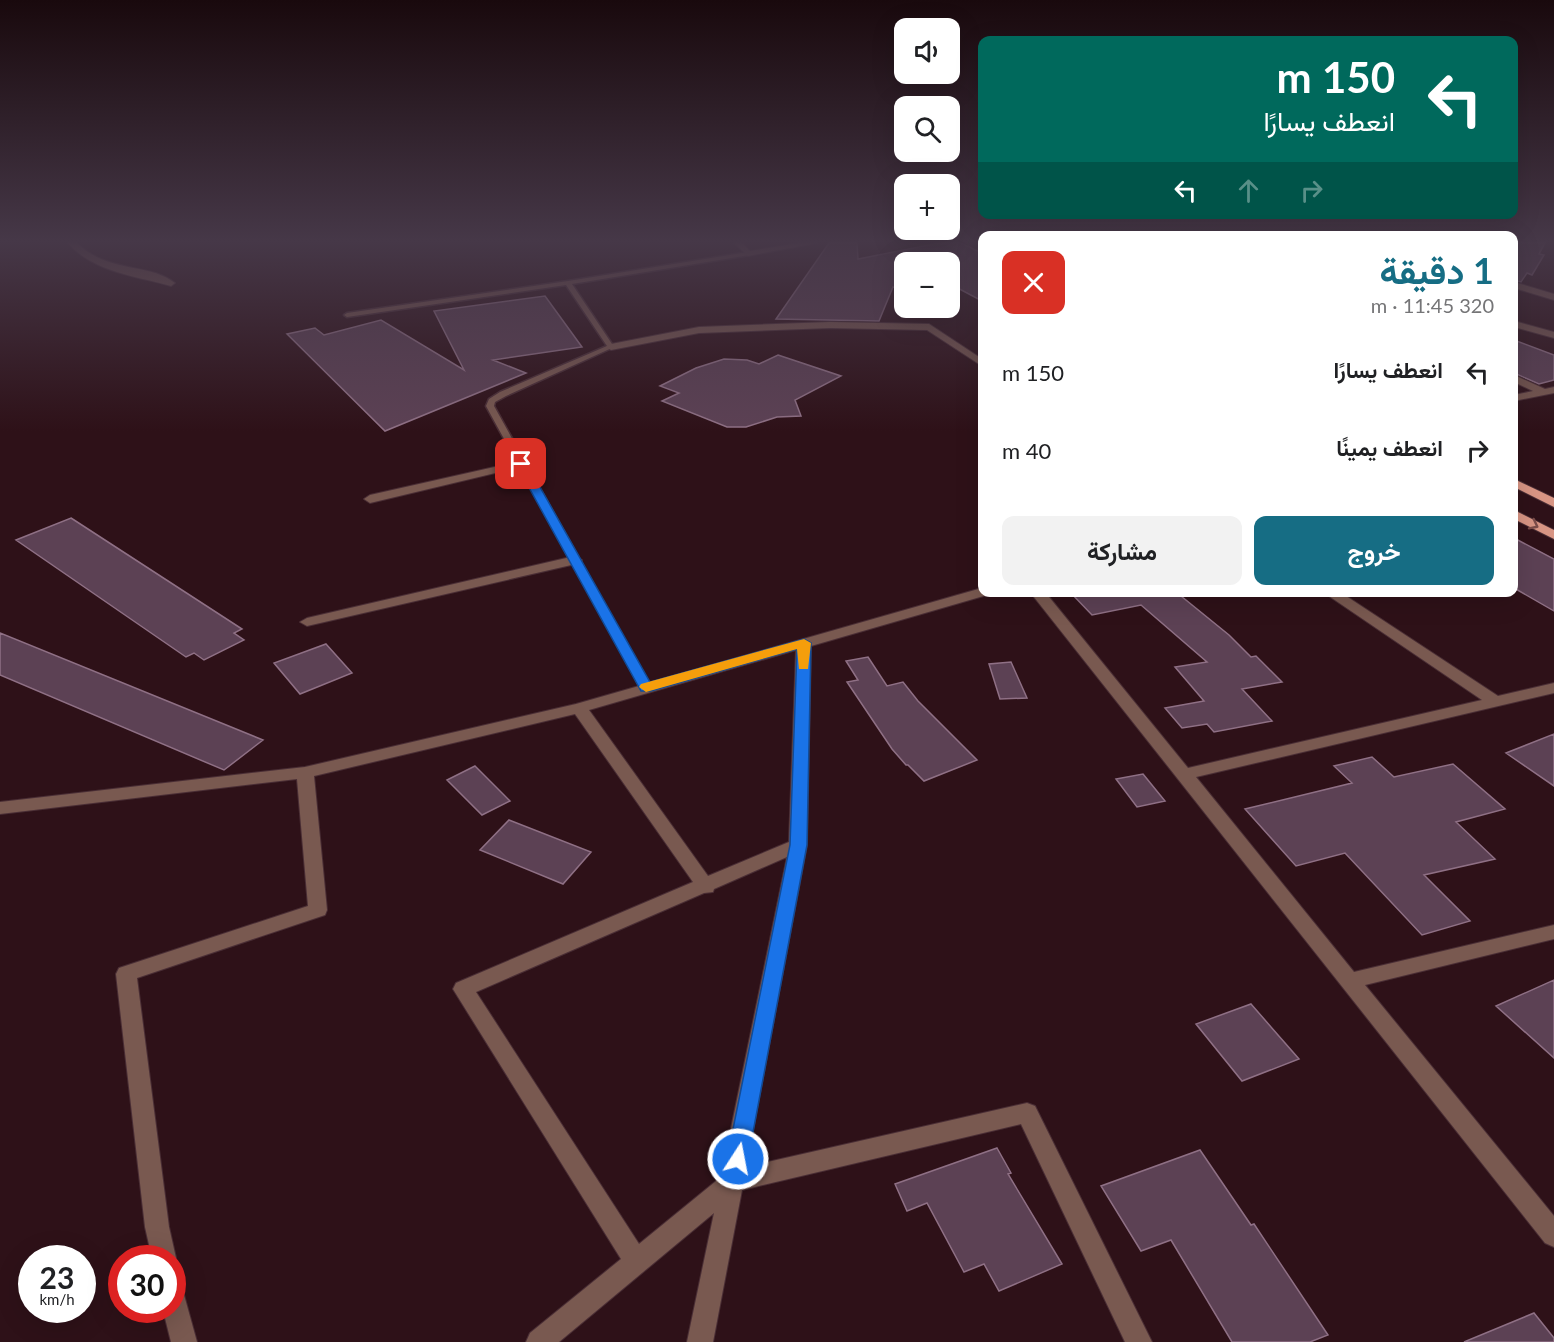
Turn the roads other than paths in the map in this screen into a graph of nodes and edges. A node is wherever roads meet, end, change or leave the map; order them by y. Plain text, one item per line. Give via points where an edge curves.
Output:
1 (412, 306) edge
2 (583, 306) edge
3 (347, 315) dead end
4 (1518, 325) edge
5 (1554, 336) edge
6 (611, 346) junction
7 (978, 360) edge
8 (1518, 379) edge
9 (1549, 391) edge
10 (1518, 397) edge
11 (521, 464) junction
12 (1518, 485) edge
13 (370, 499) dead end
14 (1554, 503) edge
15 (1518, 516) edge
16 (1554, 535) edge
17 (575, 560) junction
18 (978, 593) edge
19 (1041, 597) edge
20 (1338, 597) edge
21 (307, 622) dead end
22 (804, 643) junction
23 (646, 688) junction
24 (1550, 692) edge
25 (1497, 703) junction
26 (579, 708) junction
27 (305, 773) junction
28 (1182, 775) junction
29 (0, 808) edge
30 (798, 845) junction
31 (706, 886) junction
32 (1554, 932) edge
33 (1349, 981) junction
34 (734, 1181) junction
35 (1554, 1234) edge
36 (161, 1245) edge
37 (637, 1262) junction
38 (179, 1323) edge
39 (184, 1342) edge
40 (539, 1342) edge
41 (700, 1342) edge
42 (1139, 1342) edge

1 - 3 lane
2 - 6 lane
4 - 5 street
6 - 7 street via 699,330 830,325 929,327
6 - 11 lane via 492,401 490,406
8 - 9 street
9 - 10 street
11 - 13 street
11 - 17 lane
12 - 14 main road
15 -> 16 main road
17 - 21 street
17 - 23 lane
18 - 22 street
19 - 28 street
20 - 25 street
22 - 23 street
22 - 30 street
23 - 26 street
24 - 25 street
25 - 28 street
26 - 27 street
26 - 31 street
27 - 29 street
27 - 36 street via 318,910 126,974
28 - 33 street
30 - 31 street
30 - 34 street
31 - 37 street via 463,989
32 - 33 street
33 - 35 street
34 - 37 street
34 - 41 street
34 - 42 street via 1027,1113
37 - 40 street
38 - 39 street

